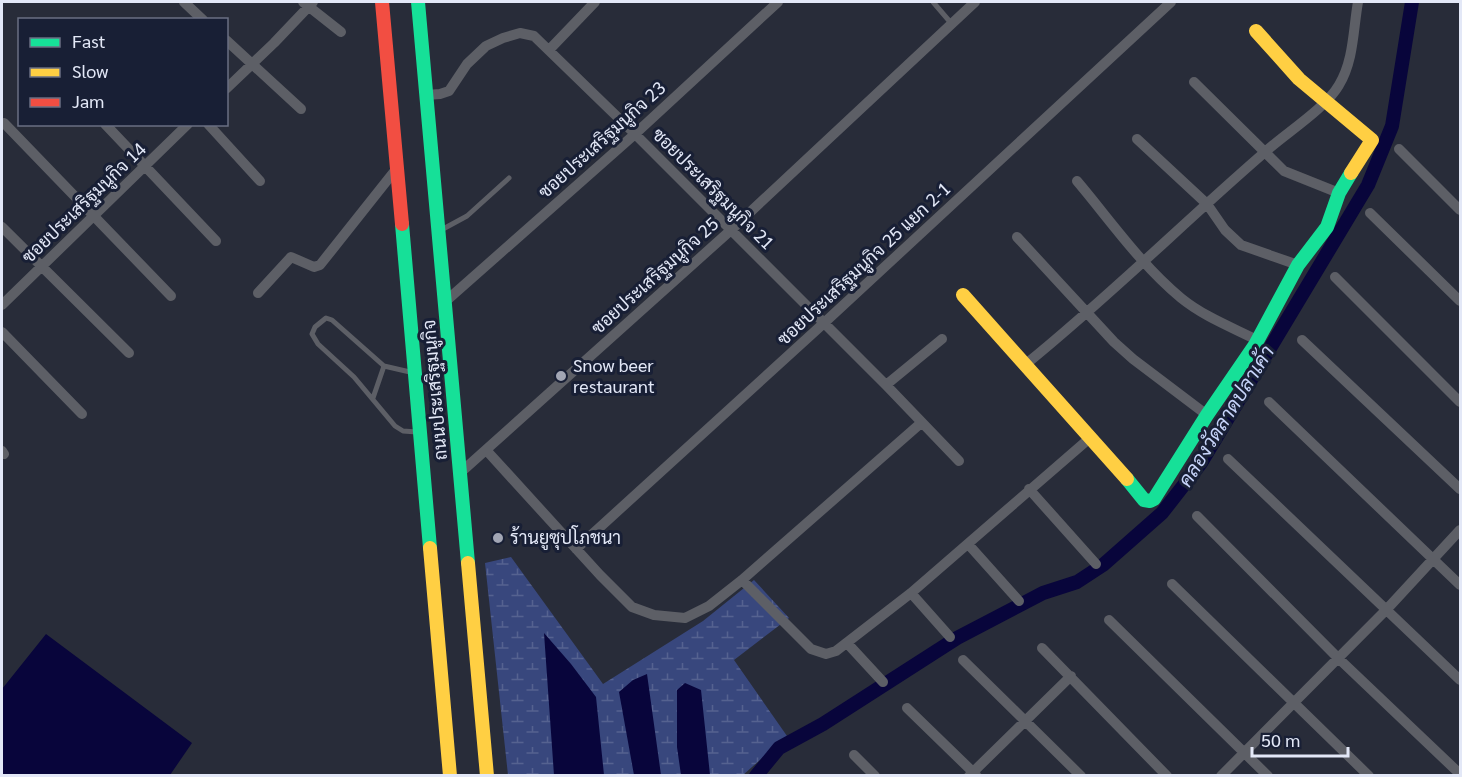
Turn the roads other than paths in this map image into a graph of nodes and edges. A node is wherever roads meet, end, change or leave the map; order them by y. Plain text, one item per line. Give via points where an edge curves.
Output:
1 (184, 2) edge
2 (382, 2) edge
3 (418, 2) edge
4 (595, 2) edge
5 (778, 2) edge
6 (933, 2) edge
7 (975, 2) edge
8 (1171, 2) edge
9 (1357, 2) edge
10 (309, 3) edge
11 (201, 18) edge
12 (952, 23) junction
13 (1256, 30) dead end
14 (341, 32) dead end
15 (228, 42) edge
16 (549, 50) junction
17 (253, 64) junction
18 (1194, 82) dead end
19 (228, 87) edge
20 (426, 95) junction
21 (1325, 101) junction
22 (301, 109) dead end
23 (4, 123) dead end
24 (107, 126) edge
25 (186, 126) edge
26 (210, 126) edge
27 (635, 134) junction
28 (1137, 139) dead end
29 (1399, 149) dead end
30 (1265, 152) junction
31 (146, 166) junction
32 (397, 168) junction
33 (509, 178) dead end
34 (260, 181) dead end
35 (1077, 181) dead end
36 (1339, 193) junction
37 (1207, 204) junction
38 (1461, 210) edge
39 (1370, 213) dead end
40 (95, 216) junction
41 (2, 227) edge
42 (731, 230) junction
43 (439, 231) junction
44 (1017, 237) dead end
45 (216, 240) dead end
46 (1144, 262) junction
47 (1298, 265) junction
48 (42, 267) junction
49 (1335, 277) dead end
50 (258, 293) dead end
51 (963, 295) dead end
52 (171, 296) dead end
53 (446, 301) junction
54 (1461, 301) edge
55 (2, 305) edge
56 (1087, 313) junction
57 (824, 323) junction
58 (2, 332) edge
59 (942, 339) dead end
60 (1257, 340) junction
61 (1302, 340) dead end
62 (129, 353) dead end
63 (1026, 364) junction
64 (384, 366) junction
65 (415, 372) junction
66 (886, 385) junction
67 (373, 398) junction
68 (1269, 402) dead end
69 (1461, 402) edge
70 (82, 414) dead end
71 (1207, 415) junction
72 (921, 423) junction
73 (420, 431) junction
74 (1091, 436) junction
75 (487, 451) junction
76 (1228, 459) dead end
77 (959, 461) dead end
78 (460, 473) junction
79 (1029, 489) junction
80 (1461, 489) edge
81 (1197, 516) dead end
82 (1461, 530) edge
83 (968, 544) junction
84 (576, 549) junction
85 (1433, 558) junction
86 (1096, 564) dead end
87 (742, 580) junction
88 (1172, 584) dead end
89 (1461, 585) edge
90 (911, 593) junction
91 (1020, 601) dead end
92 (1387, 609) junction
93 (1109, 620) dead end
94 (950, 637) dead end
95 (847, 644) junction
96 (1042, 648) dead end
97 (1337, 657) junction
98 (963, 660) dead end
99 (1071, 676) junction
100 (1461, 680) edge
101 (883, 682) dead end
102 (1293, 704) junction
103 (907, 708) dead end
104 (1024, 720) junction
105 (1244, 752) junction
106 (854, 755) dead end
107 (973, 774) edge
108 (1461, 774) edge
109 (450, 776) edge
110 (488, 776) edge
111 (874, 776) edge
112 (1081, 776) edge
113 (1167, 776) edge
114 (1221, 776) edge
115 (1268, 776) edge
116 (1369, 776) edge

1 - 11 street
2 - 32 main road, ถนนประเสริฐมนูกิจ
3 - 20 main road, ถนนประเสริฐมนูกิจ
4 - 16 street
5 - 27 street, ซอยประเสริฐมนูกิจ 23
6 - 12 lane
7 - 12 street, ซอยประเสริฐมนูกิจ 25
8 - 57 street, ซอยประเสริฐมนูกิจ 25 แยก 2-1
9 - 21 street via 1348,70
10 - 14 street
10 - 17 street
12 - 42 street, ซอยประเสริฐมนูกิจ 25
13 - 21 main road via 1299,79
15 - 17 street
16 - 20 street, ซอยประเสริฐมนูกิจ 21 via 534,36 520,33 503,38 486,46 467,64 448,91
16 - 27 street, ซอยประเสริฐมนูกิจ 21
17 - 19 street
17 - 22 street
18 - 30 street
20 - 43 main road, ถนนประเสริฐมนูกิจ
21 - 30 street
21 - 36 main road via 1372,140
23 - 40 street
24 - 31 street
25 - 31 street, ซอยประเสริฐมนูกิจ 14
26 - 34 street
27 - 42 street, ซอยประเสริฐมนูกิจ 21
27 - 53 street, ซอยประเสริฐมนูกิจ 23
28 - 37 street
29 - 38 street
30 - 36 street via 1284,171
30 - 37 street
31 - 40 street, ซอยประเสริฐมนูกิจ 14
31 - 45 street
32 - 50 street via 320,265 314,267 291,257
32 - 65 main road, ถนนประเสริฐมนูกิจ
33 - 43 lane via 466,216
35 - 46 street
36 - 47 main road via 1327,227
37 - 46 street
37 - 47 street via 1241,245
39 - 54 street
40 - 48 street, ซอยประเสริฐมนูกิจ 14
40 - 52 street
41 - 48 street
42 - 57 street, ซอยประเสริฐมนูกิจ 21
42 - 75 street, ซอยประเสริฐมนูกิจ 25
43 - 53 main road, ถนนประเสริฐมนูกิจ
44 - 56 street
46 - 56 street
46 - 60 street via 1180,298
47 - 60 main road
48 - 55 street, ซอยประเสริฐมนูกิจ 14
48 - 62 street
49 - 69 street
51 - 63 main road
53 - 78 main road, ถนนประเสริฐมนูกิจ
56 - 63 street
56 - 71 street via 1133,359
57 - 66 street, ซอยประเสริฐมนูกิจ 21
57 - 84 street, ซอยประเสริฐมนูกิจ 25 แยก 2-1
58 - 70 street
59 - 66 street
60 - 71 main road
61 - 80 street
63 - 74 main road
64 - 65 lane
64 - 67 lane
64 - 67 lane via 332,320 326,318 315,327 312,334 318,344
65 - 73 main road, ถนนประเสริฐมนูกิจ
66 - 72 street, ซอยประเสริฐมนูกิจ 21
67 - 73 lane via 395,426 403,431
68 - 85 street
71 - 74 main road via 1150,501 1144,500
72 - 77 street, ซอยประเสริฐมนูกิจ 21
72 - 87 street
73 - 109 main road, ถนนประเสริฐมนูกิจ
74 - 79 street
75 - 78 street, ซอยประเสริฐมนูกิจ 25
75 - 84 street
76 - 92 street
78 - 110 main road, ถนนประเสริฐมนูกิจ
79 - 83 street
79 - 86 street
81 - 97 street
82 - 85 street
83 - 90 street
83 - 91 street
84 - 87 street via 632,607 654,615 685,618 697,614
85 - 89 street
85 - 92 street
87 - 95 street via 811,650 826,654
88 - 102 street
90 - 94 street
90 - 95 street
92 - 97 street
92 - 100 street
93 - 105 street
95 - 101 street
96 - 99 street
97 - 102 street
97 - 108 street
98 - 104 street
99 - 104 street
99 - 113 street
102 - 105 street
102 - 116 street
103 - 107 street
104 - 107 street
104 - 112 street
105 - 114 street
105 - 115 street
106 - 111 street

